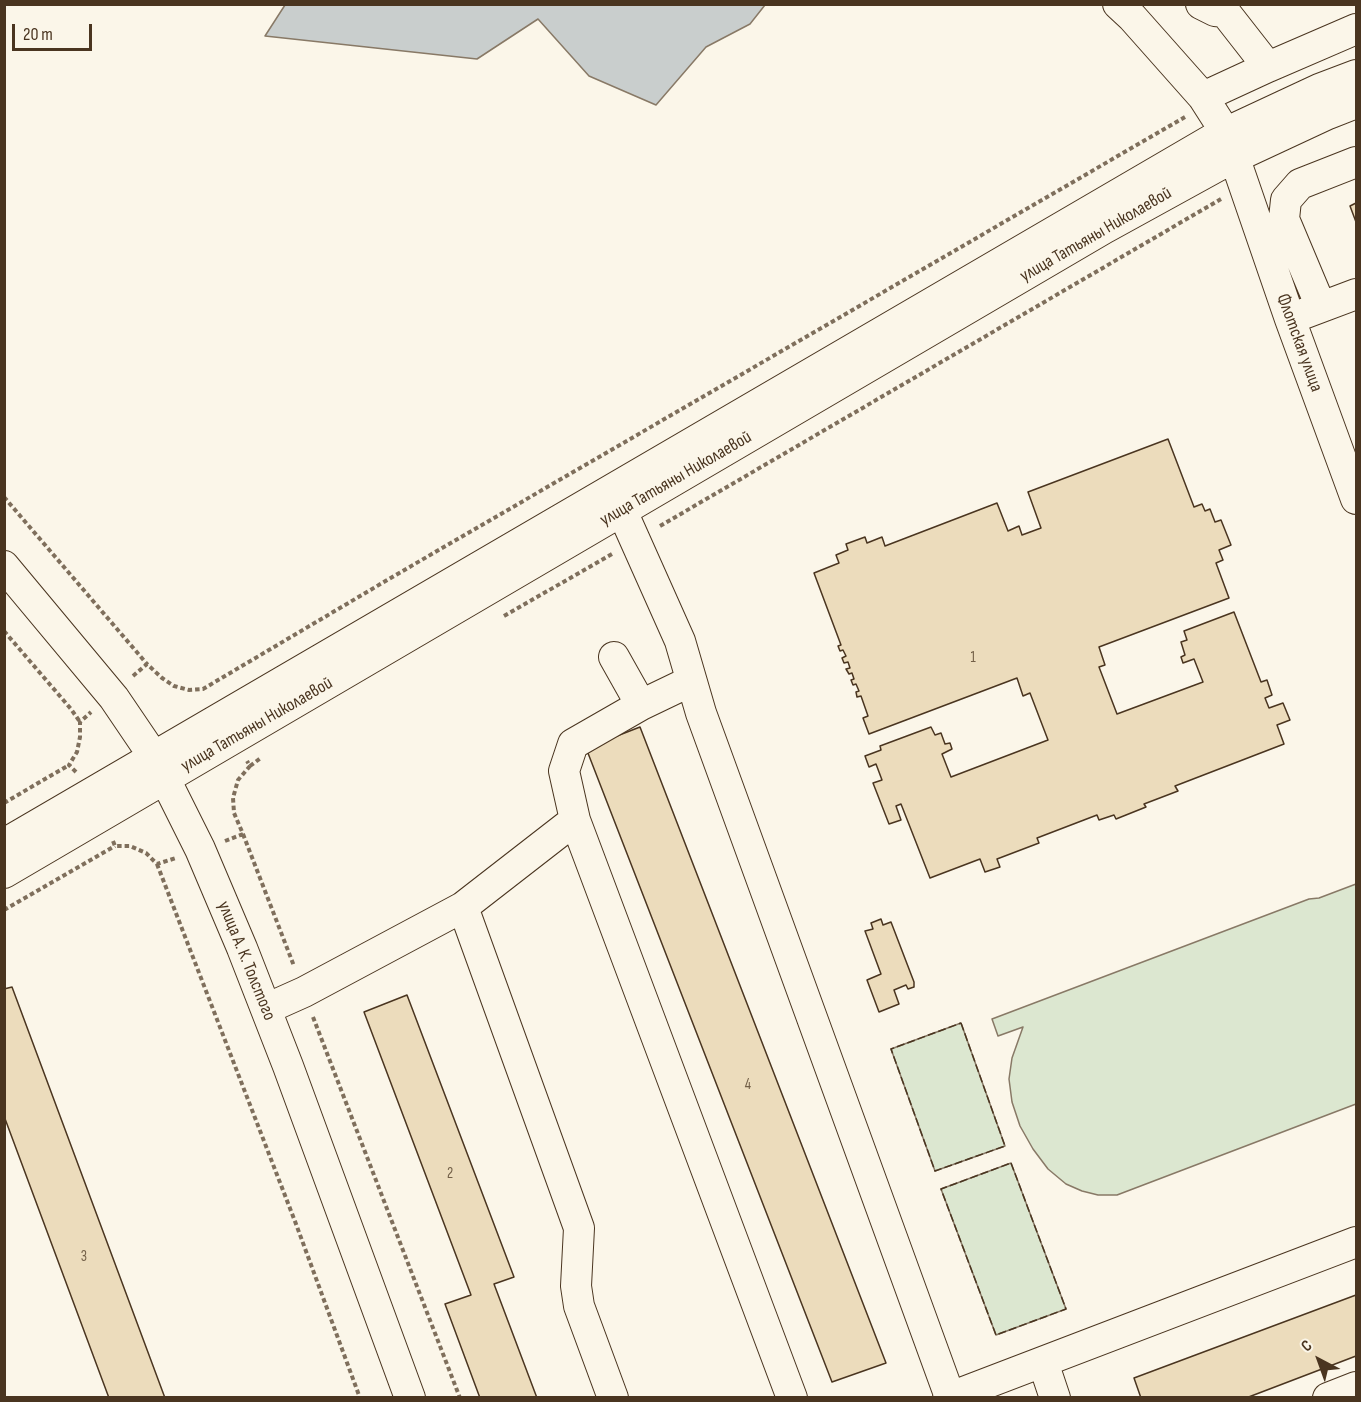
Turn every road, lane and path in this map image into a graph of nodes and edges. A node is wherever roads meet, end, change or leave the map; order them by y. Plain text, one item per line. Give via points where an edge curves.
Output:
1 (1118, 4) edge
2 (1223, 7) edge
3 (1356, 29) edge
4 (1268, 67) junction
5 (1356, 75) edge
6 (1206, 102) junction
7 (1356, 103) edge
8 (1230, 145) junction
9 (1356, 162) edge
10 (1244, 186) junction
11 (1356, 294) edge
12 (1321, 307) junction
13 (1290, 319) junction
14 (4, 497) edge
15 (1356, 499) edge
16 (622, 511) junction
17 (635, 540) junction
18 (4, 567) edge
19 (503, 616) dead end
20 (4, 631) edge
21 (614, 657) dead end
22 (147, 664) dead end
23 (691, 681) junction
24 (204, 689) dead end
25 (641, 705) junction
26 (80, 722) dead end
27 (269, 752) dead end
28 (69, 765) dead end
29 (250, 766) dead end
30 (160, 768) junction
31 (4, 803) edge
32 (575, 820) junction
33 (243, 834) dead end
34 (4, 844) edge
35 (115, 846) dead end
36 (157, 864) dead end
37 (4, 873) edge
38 (463, 907) junction
39 (4, 910) edge
40 (304, 992) junction
41 (266, 1009) junction
42 (1356, 1242) edge
43 (1043, 1362) junction
44 (1356, 1387) edge
45 (949, 1397) edge
46 (360, 1398) edge
47 (410, 1398) edge
48 (460, 1398) edge
49 (612, 1398) edge
50 (792, 1398) edge
51 (1055, 1398) edge
52 (1328, 1398) edge

1 - 6 street, Флотская улица
2 - 4 street
3 - 4 street
4 - 6 street
5 - 8 street, улица Татьяны Николаевой via 1318,89
6 - 8 street, Флотская улица
6 - 24 path
7 - 8 street, улица Татьяны Николаевой
8 - 10 street, Флотская улица
8 - 16 street, улица Татьяны Николаевой via 1105,228
8 - 30 street, улица Татьяны Николаевой
9 - 12 street via 1300,184 1286,200 1284,219
10 - 13 street, Флотская улица
10 - 17 path
11 - 12 street
12 - 13 street
13 - 15 street, Флотская улица
14 - 22 path
16 - 17 street
16 - 30 street, улица Татьяны Николаевой
17 - 19 path
17 - 23 street via 680,641
18 - 30 street, улица А. К. Толстого via 114,698
20 - 26 path
21 - 25 street
23 - 25 street
23 - 45 street
25 - 32 street via 573,744 564,771
27 - 29 path
28 - 31 path
30 - 34 street, улица Татьяны Николаевой
30 - 37 street, улица Татьяны Николаевой
30 - 41 street, улица А. К. Толстого via 200,849
32 - 38 street
32 - 50 street
33 - 40 path
35 - 39 path
36 - 46 path
38 - 40 street
38 - 49 street via 579,1228 579,1306
40 - 41 street
40 - 48 path
41 - 47 street, улица А. К. Толстого
42 - 43 street
43 - 45 street
43 - 51 street
44 - 52 street

